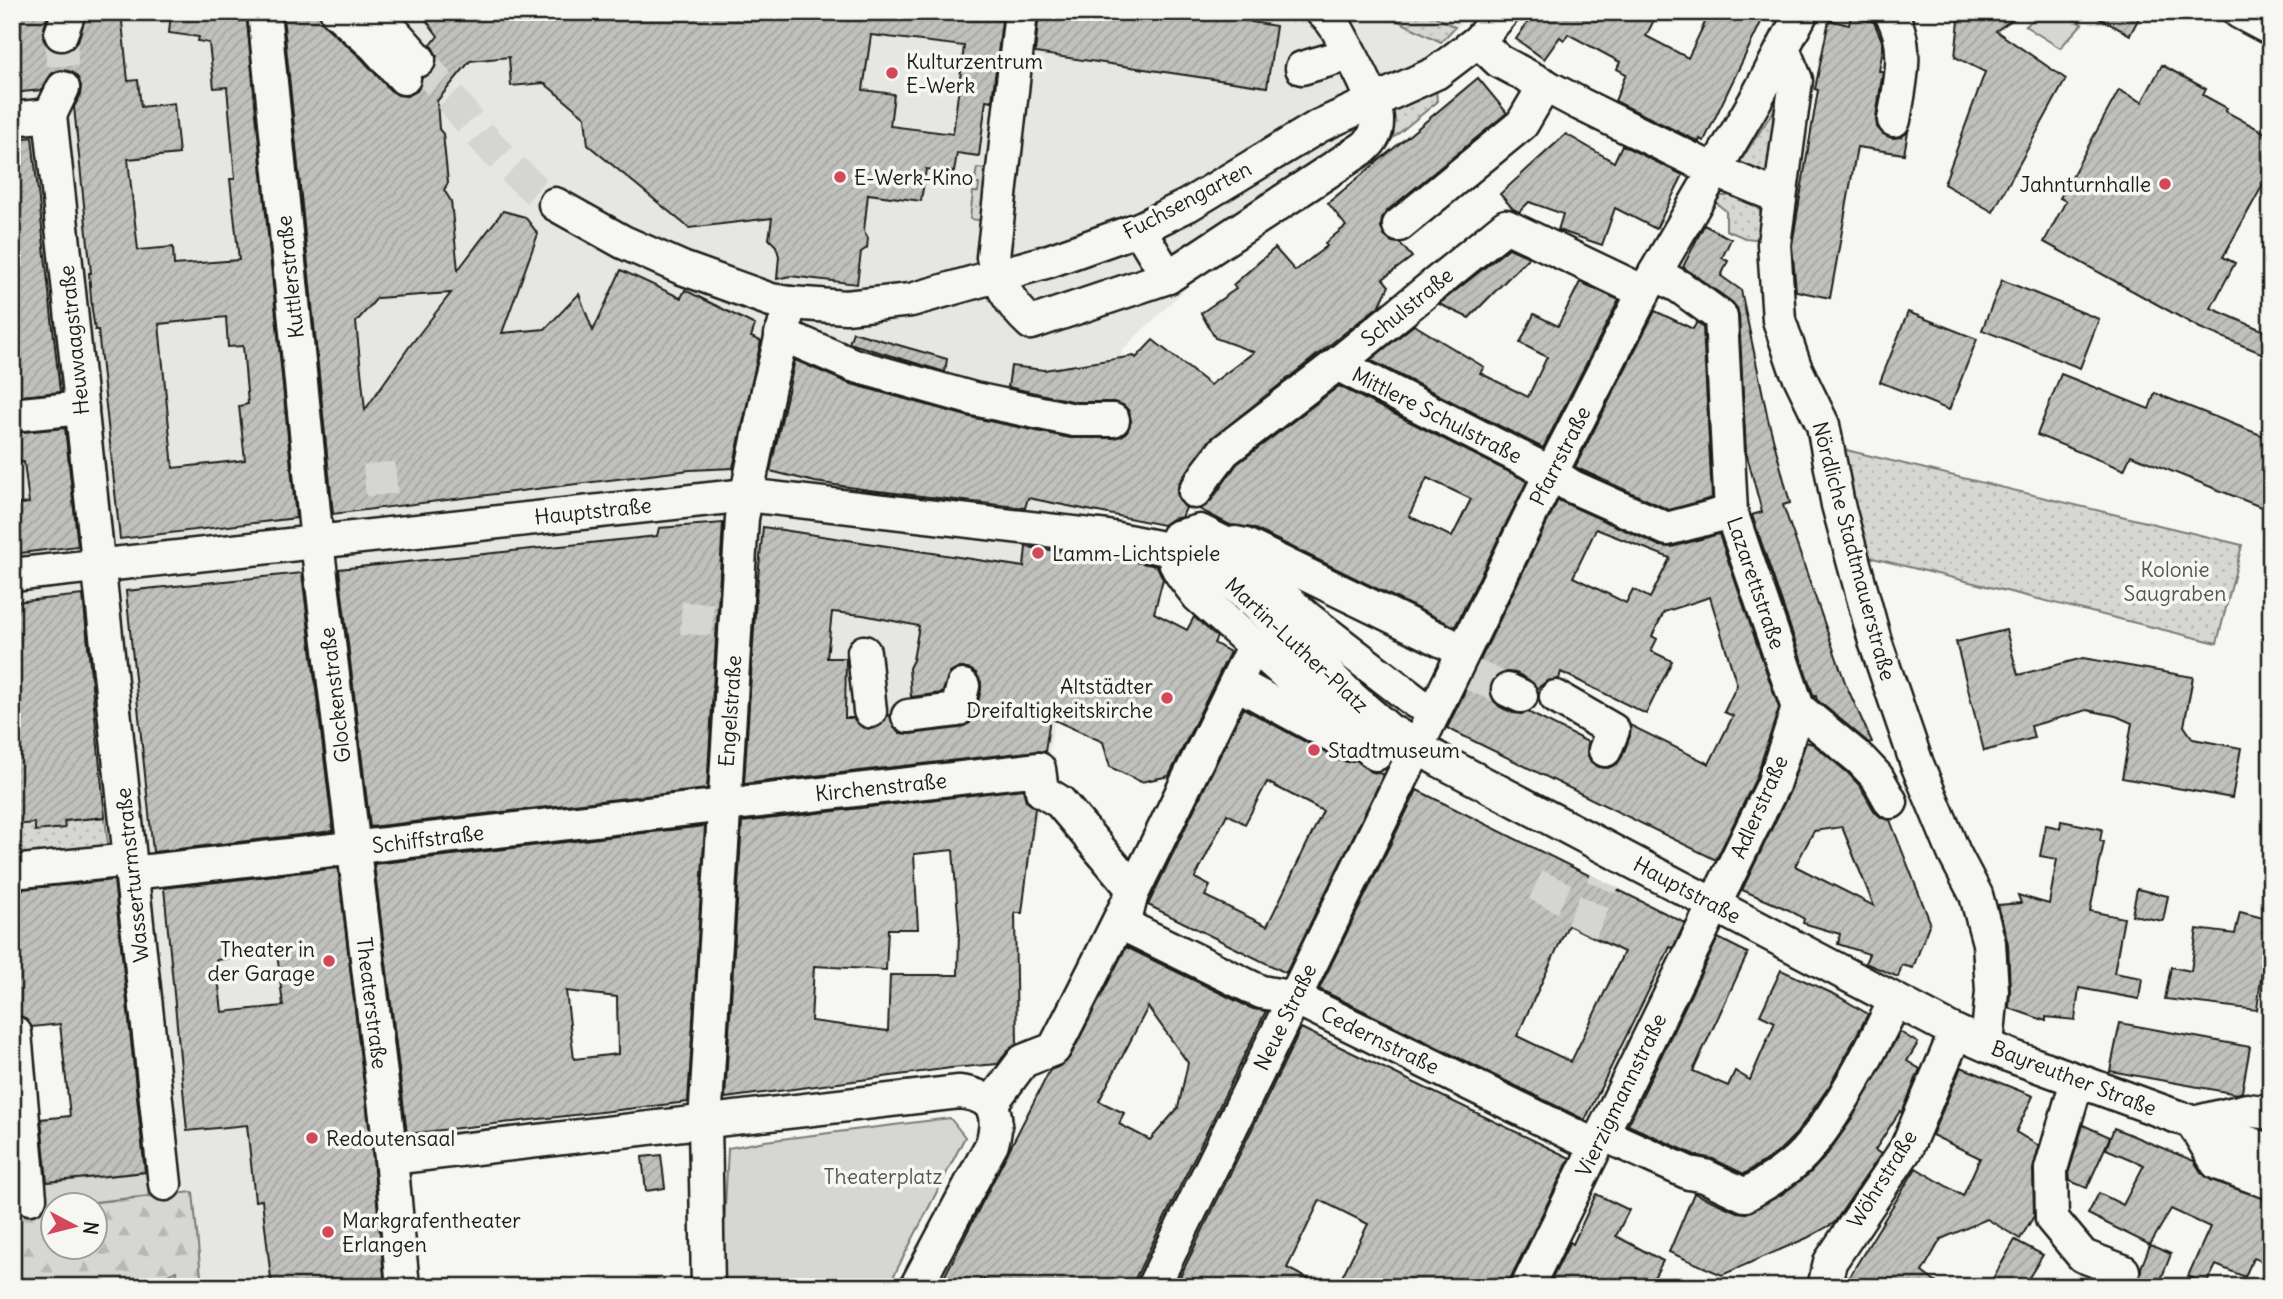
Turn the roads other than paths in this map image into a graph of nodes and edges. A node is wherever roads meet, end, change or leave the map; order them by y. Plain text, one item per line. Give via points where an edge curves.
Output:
1 (264, 12) edge
2 (337, 12) edge
3 (376, 12) edge
4 (1021, 12) edge
5 (1322, 12) edge
6 (1503, 12) edge
7 (1802, 12) edge
8 (1890, 12) edge
9 (2239, 12) edge
10 (2271, 29) edge
11 (1478, 41) junction
12 (1783, 49) junction
13 (1350, 54) junction
14 (1302, 68) dead end
15 (1545, 85) junction
16 (1373, 102) junction
17 (12, 119) edge
18 (1894, 120) dead end
19 (1244, 171) junction
20 (1716, 171) junction
21 (1779, 197) junction
22 (1288, 198) junction
23 (555, 204) tunnel mouth
24 (1399, 225) dead end
25 (1139, 229) junction
26 (997, 276) junction
27 (1168, 277) junction
28 (1650, 283) junction
29 (790, 303) junction
30 (781, 334) junction
31 (1337, 364) junction
32 (82, 408) junction
33 (12, 415) edge
34 (1113, 420) dead end
35 (1551, 473) junction
36 (1195, 492) dead end
37 (747, 495) junction
38 (1731, 512) junction
39 (317, 542) junction
40 (1222, 542) junction
41 (1172, 550) junction
42 (99, 566) junction
43 (12, 575) edge
44 (1459, 643) junction
45 (1254, 645) junction
46 (864, 652) dead end
47 (1236, 683) junction
48 (963, 686) dead end
49 (1556, 697) dead end
50 (1798, 708) junction
51 (870, 711) dead end
52 (908, 716) dead end
53 (1417, 747) junction
54 (1605, 750) dead end
55 (1891, 802) dead end
56 (724, 805) junction
57 (353, 848) junction
58 (131, 866) junction
59 (12, 872) edge
60 (1133, 889) junction
61 (1714, 903) junction
62 (1295, 998) junction
63 (1895, 1001) junction
64 (1956, 1032) junction
65 (15, 1033) dead end
66 (1987, 1045) junction
67 (2077, 1081) junction
68 (991, 1104) junction
69 (2271, 1113) edge
70 (705, 1123) junction
71 (2193, 1123) junction
72 (1599, 1140) junction
73 (2271, 1151) edge
74 (391, 1158) junction
75 (165, 1184) dead end
76 (2271, 1184) edge
77 (30, 1198) dead end
78 (2123, 1271) dead end
79 (403, 1287) edge
80 (708, 1287) edge
81 (916, 1287) edge
82 (1153, 1287) edge
83 (1527, 1287) edge
84 (1824, 1287) edge

1 - 39 street, Kuttlerstraße
2 - 3 street via 374,45 412,69
4 - 26 street via 993,257
5 - 13 street
6 - 11 street, Fuchsengarten
7 - 12 street, Pfarrstraße
8 - 18 street via 1903,44
9 - 10 street
11 - 15 street via 1499,61
11 - 16 street, Fuchsengarten via 1436,73
12 - 20 street, Pfarrstraße
12 - 21 street, Nördliche Stadtmauerstraße via 1797,80
13 - 14 street
13 - 16 street
15 - 20 street
15 - 24 street via 1522,124
16 - 19 street, Fuchsengarten via 1319,126
16 - 22 street via 1375,136 1366,147
17 - 32 street, Heuwaagstraße via 57,101
19 - 22 street
19 - 25 street, Fuchsengarten
20 - 21 street
20 - 28 street, Pfarrstraße
21 - 66 street, Nördliche Stadtmauerstraße via 1774,244 1779,320 1822,425 1838,505 1875,641 1917,764 1976,895 1989,943 1992,991
22 - 27 street
23 - 29 street, Fuchsengarten via 682,268
25 - 26 street, Fuchsengarten
25 - 27 street
26 - 27 street via 1012,303 1031,323
26 - 29 street, Fuchsengarten via 875,306
28 - 31 street, Schulstraße via 1506,226
28 - 35 street, Pfarrstraße
28 - 38 street, Lazarettstraße via 1680,287 1721,317
29 - 30 street, Engelstraße
30 - 34 street via 853,365 974,399 1074,420
30 - 37 street, Engelstraße
31 - 35 street, Mittlere Schulstraße
31 - 36 street, Schulstraße via 1224,451
32 - 33 street
32 - 42 street, Heuwaagstraße
35 - 38 street, Mittlere Schulstraße via 1667,530
35 - 44 street, Pfarrstraße
37 - 39 street, Hauptstraße via 384,521
37 - 41 street, Hauptstraße via 1107,537
37 - 56 street, Engelstraße via 729,620
38 - 50 street, Lazarettstraße
39 - 42 street, Hauptstraße
39 - 57 street, Glockenstraße
40 - 41 street, Martin-Luther-Platz via 1200,531 1177,537
40 - 44 street, Martin-Luther-Platz via 1245,545
40 - 44 street, Martin-Luther-Platz via 1410,700
41 - 45 street, Martin-Luther-Platz via 1175,565 1198,596
41 - 53 street, Martin-Luther-Platz via 1231,582 1351,697
42 - 43 street, Hauptstraße
42 - 58 street, Wasserturmstraße
44 - 53 street, Pfarrstraße
45 - 47 street, Martin-Luther-Platz
45 - 47 street, Martin-Luther-Platz via 1380,757
46 - 51 street
47 - 60 street
48 - 52 street via 957,710
49 - 54 street via 1613,730
50 - 55 street via 1861,760
50 - 61 street, Adlerstraße via 1773,785
53 - 61 street, Hauptstraße
53 - 62 street, Neue Straße
56 - 57 street, Schiffstraße
56 - 60 street, Kirchenstraße via 1039,769 1042,791 1059,802
56 - 70 street, Engelstraße
57 - 58 street, Schiffstraße
57 - 74 street, Theaterstraße
58 - 59 street, Schiffstraße
58 - 75 street, Wasserturmstraße
60 - 62 street, Cedernstraße via 1124,925 1261,992
60 - 68 street via 1054,1049 1023,1061
61 - 63 street, Hauptstraße
61 - 72 street, Vierzigmannstraße
62 - 72 street, Cedernstraße
62 - 82 street, Neue Straße
63 - 64 street, Hauptstraße
63 - 72 street, Cedernstraße via 1856,1077 1809,1148 1773,1179 1745,1195 1705,1176
64 - 66 street, Bayreuther Straße
64 - 84 street, Wöhrstraße via 1906,1149 1830,1262
65 - 77 street
66 - 67 street, Bayreuther Straße
67 - 71 street, Bayreuther Straße
67 - 78 street via 2051,1169 2052,1219 2083,1256
68 - 70 street via 959,1092
68 - 81 street via 996,1121 992,1144
69 - 71 street via 2246,1110
70 - 74 street
70 - 80 street
71 - 73 street, Bayreuther Straße
71 - 76 street via 2217,1163
72 - 83 street, Vierzigmannstraße
74 - 79 street

